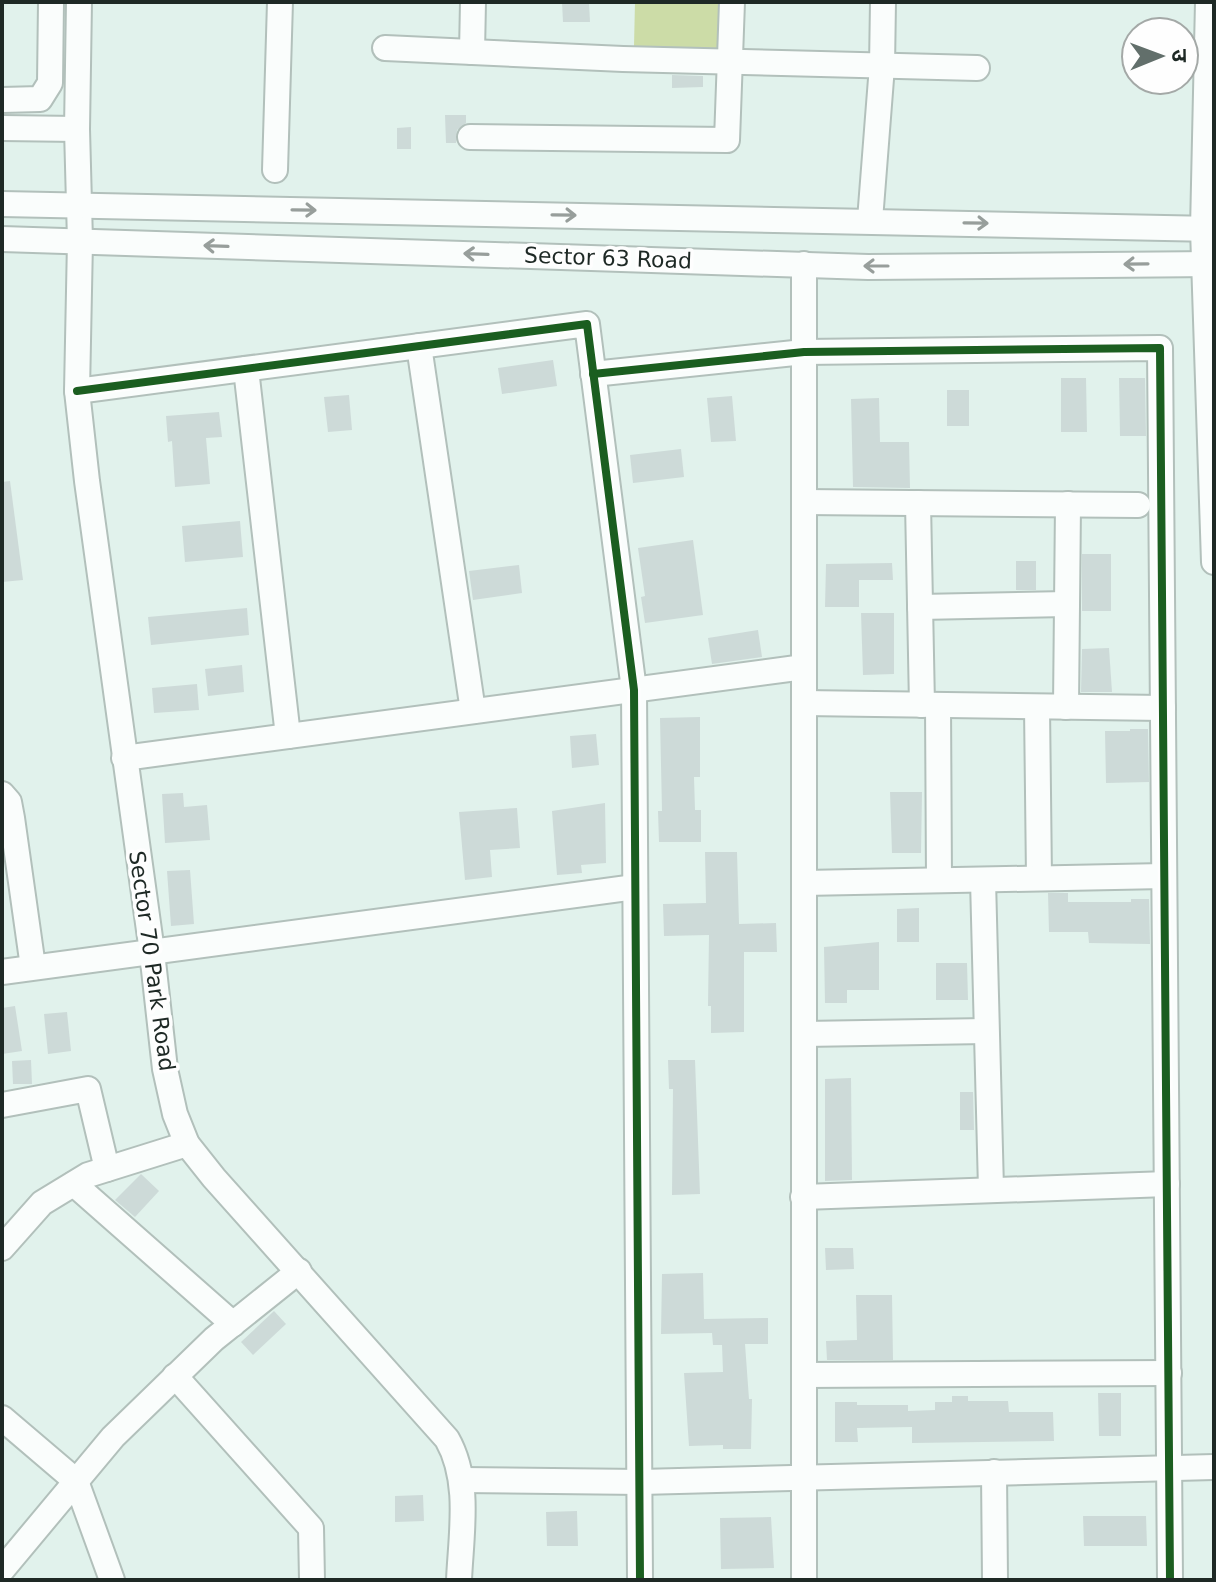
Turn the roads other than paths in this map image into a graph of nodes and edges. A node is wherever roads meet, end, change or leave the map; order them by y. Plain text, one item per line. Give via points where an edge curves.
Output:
1 (51, 2) edge
2 (79, 2) edge
3 (280, 2) edge
4 (473, 2) edge
5 (732, 2) edge
6 (883, 2) edge
7 (1208, 2) edge
8 (385, 48) dead end
9 (472, 52) junction
10 (730, 62) junction
11 (882, 66) junction
12 (977, 68) dead end
13 (2, 100) edge
14 (2, 128) edge
15 (77, 129) junction
16 (470, 137) dead end
17 (275, 170) dead end
18 (2, 204) edge
19 (79, 206) junction
20 (870, 220) junction
21 (1208, 229) edge
22 (2, 239) edge
23 (80, 241) junction
24 (804, 264) junction
25 (1209, 264) edge
26 (419, 346) junction
27 (804, 352) junction
28 (246, 369) junction
29 (593, 374) junction
30 (77, 391) junction
31 (804, 502) junction
32 (918, 503) junction
33 (1068, 504) junction
34 (1138, 505) dead end
35 (1214, 562) edge
36 (1067, 604) junction
37 (920, 607) junction
38 (804, 667) junction
39 (634, 690) junction
40 (804, 703) junction
41 (930, 705) junction
42 (1037, 707) junction
43 (1066, 707) junction
44 (1163, 708) junction
45 (473, 711) junction
46 (288, 736) junction
47 (124, 758) junction
48 (2, 794) edge
49 (1164, 876) junction
50 (1039, 878) junction
51 (939, 880) junction
52 (983, 880) junction
53 (804, 883) junction
54 (635, 887) junction
55 (152, 952) junction
56 (33, 967) junction
57 (2, 972) edge
58 (986, 1031) junction
59 (804, 1034) junction
60 (2, 1105) edge
61 (187, 1144) junction
62 (107, 1169) junction
63 (74, 1184) junction
64 (1167, 1184) junction
65 (991, 1189) junction
66 (803, 1197) junction
67 (2, 1248) edge
68 (299, 1271) junction
69 (233, 1324) junction
70 (1169, 1373) junction
71 (804, 1375) junction
72 (175, 1376) junction
73 (2, 1418) edge
74 (1170, 1467) junction
75 (1214, 1467) edge
76 (994, 1472) junction
77 (803, 1476) junction
78 (462, 1480) junction
79 (76, 1481) junction
80 (641, 1482) junction
81 (3, 1567) edge
82 (112, 1580) edge
83 (312, 1580) edge
84 (459, 1580) edge
85 (640, 1580) edge
86 (804, 1580) edge
87 (995, 1580) edge
88 (1170, 1580) edge

1 - 13 street via 50,83 40,99
2 - 15 street, Sector 70 Park Road
3 - 17 street
4 - 9 street
5 - 10 street
6 - 11 street
7 - 21 street
8 - 9 street
9 - 10 street
10 - 11 street
10 - 16 street via 727,140
11 - 12 street
11 - 20 street
14 - 15 street
15 - 19 street, Sector 70 Park Road
18 - 19 street, Sector 63 Road
19 -> 20 street, Sector 63 Road
19 - 23 street, Sector 70 Park Road
20 -> 21 street, Sector 63 Road
21 - 25 street
22 - 23 street, Sector 63 Road
24 -> 23 street, Sector 63 Road
23 - 30 street, Sector 70 Park Road
25 -> 24 street, Sector 63 Road
24 - 27 street
25 - 35 street
26 - 28 street
26 - 29 street via 587,324
26 - 45 street
27 - 29 street
27 - 31 street
27 - 44 street via 1160,348
28 - 30 street
28 - 46 street
29 - 39 street
30 - 47 street, Sector 70 Park Road
31 - 32 street
31 - 38 street
32 - 33 street
32 - 37 street
33 - 34 street
33 - 36 street
36 - 37 street
36 - 43 street
37 - 41 street
38 - 39 street
38 - 40 street
39 - 45 street
39 - 54 street
40 - 41 street
40 - 53 street
41 - 42 street
41 - 51 street
42 - 43 street
42 - 50 street
43 - 44 street
44 - 49 street
45 - 46 street
46 - 47 street
47 - 55 street, Sector 70 Park Road
48 - 56 street via 12,818
49 - 50 street
49 - 64 street
50 - 52 street
51 - 52 street
51 - 53 street
52 - 58 street
53 - 59 street
54 - 55 street
54 - 80 street
55 - 56 street
55 - 61 street, Sector 70 Park Road via 165,1069
56 - 57 street
58 - 59 street
58 - 65 street
59 - 66 street
60 - 62 street via 88,1089
61 - 62 street
61 - 68 street, Sector 70 Park Road
62 - 63 street
63 - 67 street via 42,1203
63 - 69 street
64 - 65 street
64 - 70 street
65 - 66 street
66 - 71 street
68 - 69 street
68 - 78 street, Sector 70 Park Road via 447,1439
69 - 72 street
70 - 71 street
70 - 74 street
71 - 77 street
72 - 79 street
72 - 83 street via 311,1528
73 - 79 street
74 - 75 street
74 - 76 street
74 - 88 street
76 - 77 street
76 - 87 street
77 - 80 street
77 - 86 street
78 - 80 street
78 - 84 street, Sector 70 Park Road
79 - 81 street
79 - 82 street
80 - 85 street

